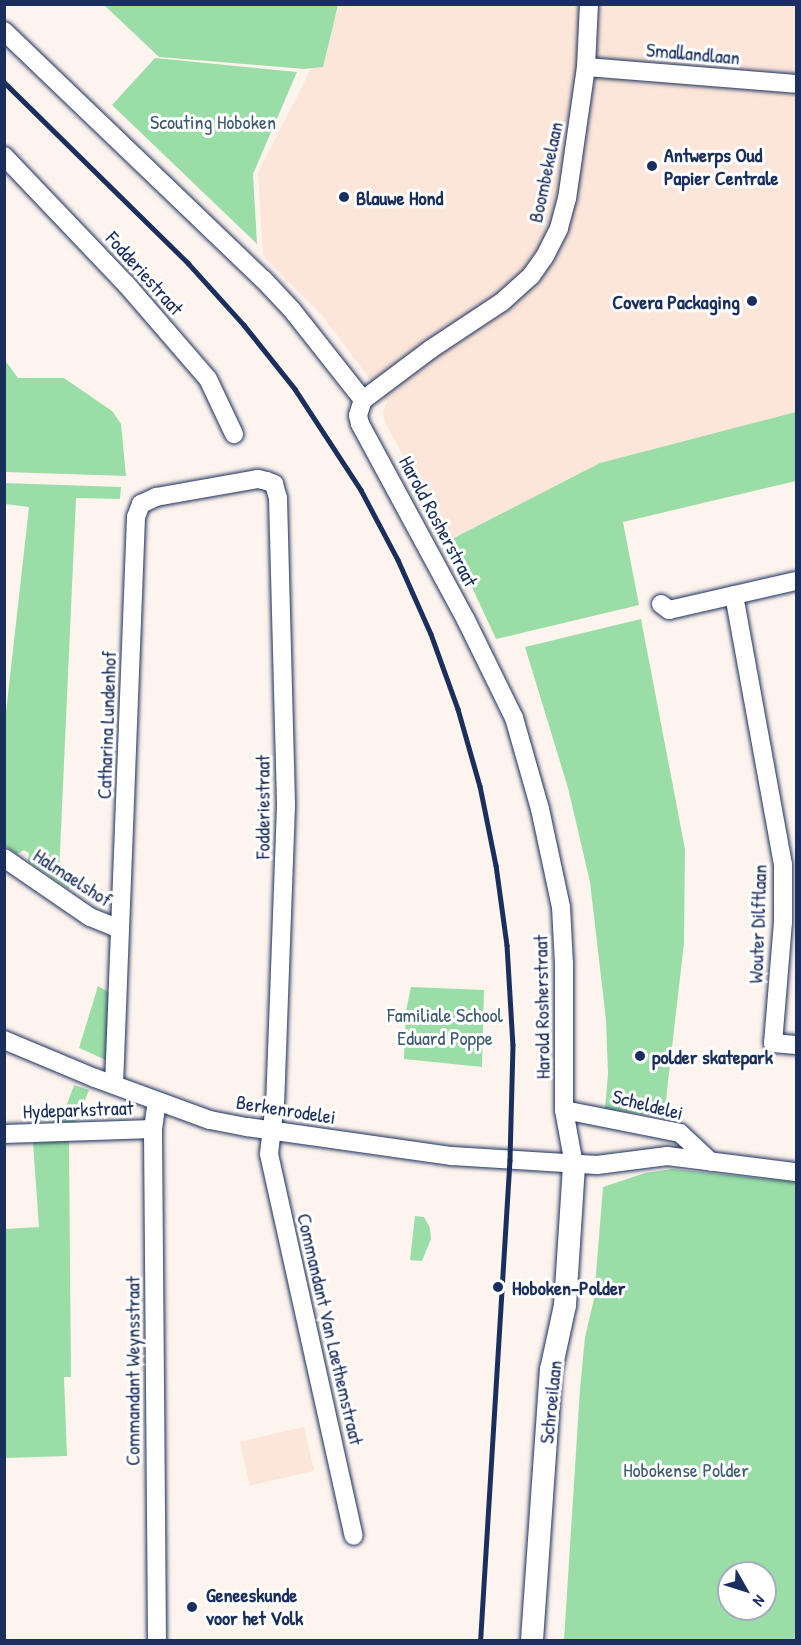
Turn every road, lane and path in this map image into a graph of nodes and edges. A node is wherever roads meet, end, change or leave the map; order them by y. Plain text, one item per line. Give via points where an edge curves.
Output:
1 (589, 4) edge
2 (4, 31) edge
3 (586, 67) junction
4 (796, 84) edge
5 (4, 156) edge
6 (363, 400) junction
7 (234, 434) dead end
8 (274, 484) joint
9 (796, 581) edge
10 (734, 595) junction
11 (661, 604) dead end
12 (4, 858) edge
13 (119, 929) junction
14 (4, 1040) edge
15 (796, 1046) edge
16 (114, 1085) junction
17 (157, 1101) junction
18 (564, 1110) junction
19 (153, 1129) junction
20 (270, 1131) junction
21 (4, 1134) edge
22 (711, 1162) junction
23 (574, 1165) junction
24 (796, 1172) edge
25 (354, 1536) dead end
26 (157, 1641) edge
27 (532, 1641) edge

1 - 3 street, Boombekelaan
2 - 6 street via 263,279
3 - 4 street, Smallandlaan
3 - 6 street, Boombekelaan via 567,199 545,256 531,276 502,302
5 - 7 street, Fodderiestraat via 126,284 208,379
6 - 18 street, Harold Rosherstraat via 358,415 360,424 510,707 540,809 561,907
8 - 13 street, Catharina Lundenhof via 258,479 156,497 141,504 138,510
8 - 20 street, Fodderiestraat via 278,498 286,806 275,1102
9 - 10 street
10 - 11 street via 669,610
10 - 15 street, Wouter Dilftlaan via 783,864 783,922 773,1043
12 - 13 street, Halmaelshof via 90,917
13 - 16 street, Catharina Lundenhof
14 - 16 street, Berkenrodelei
16 - 17 street, Berkenrodelei
17 - 19 street, Commandant Weynsstraat
17 - 20 street, Berkenrodelei via 210,1120
18 - 22 street, Scheldelei via 680,1133
18 - 23 street, Harold Rosherstraat
19 - 21 street, Hydeparkstraat
19 - 26 street, Commandant Weynsstraat
20 - 23 street, Berkenrodelei via 452,1156
20 - 25 street, Commandant Van Laethemstraat via 269,1154
22 - 23 street via 667,1156 613,1165
22 - 24 street
23 - 27 street, Schroeilaan via 565,1305 551,1370

